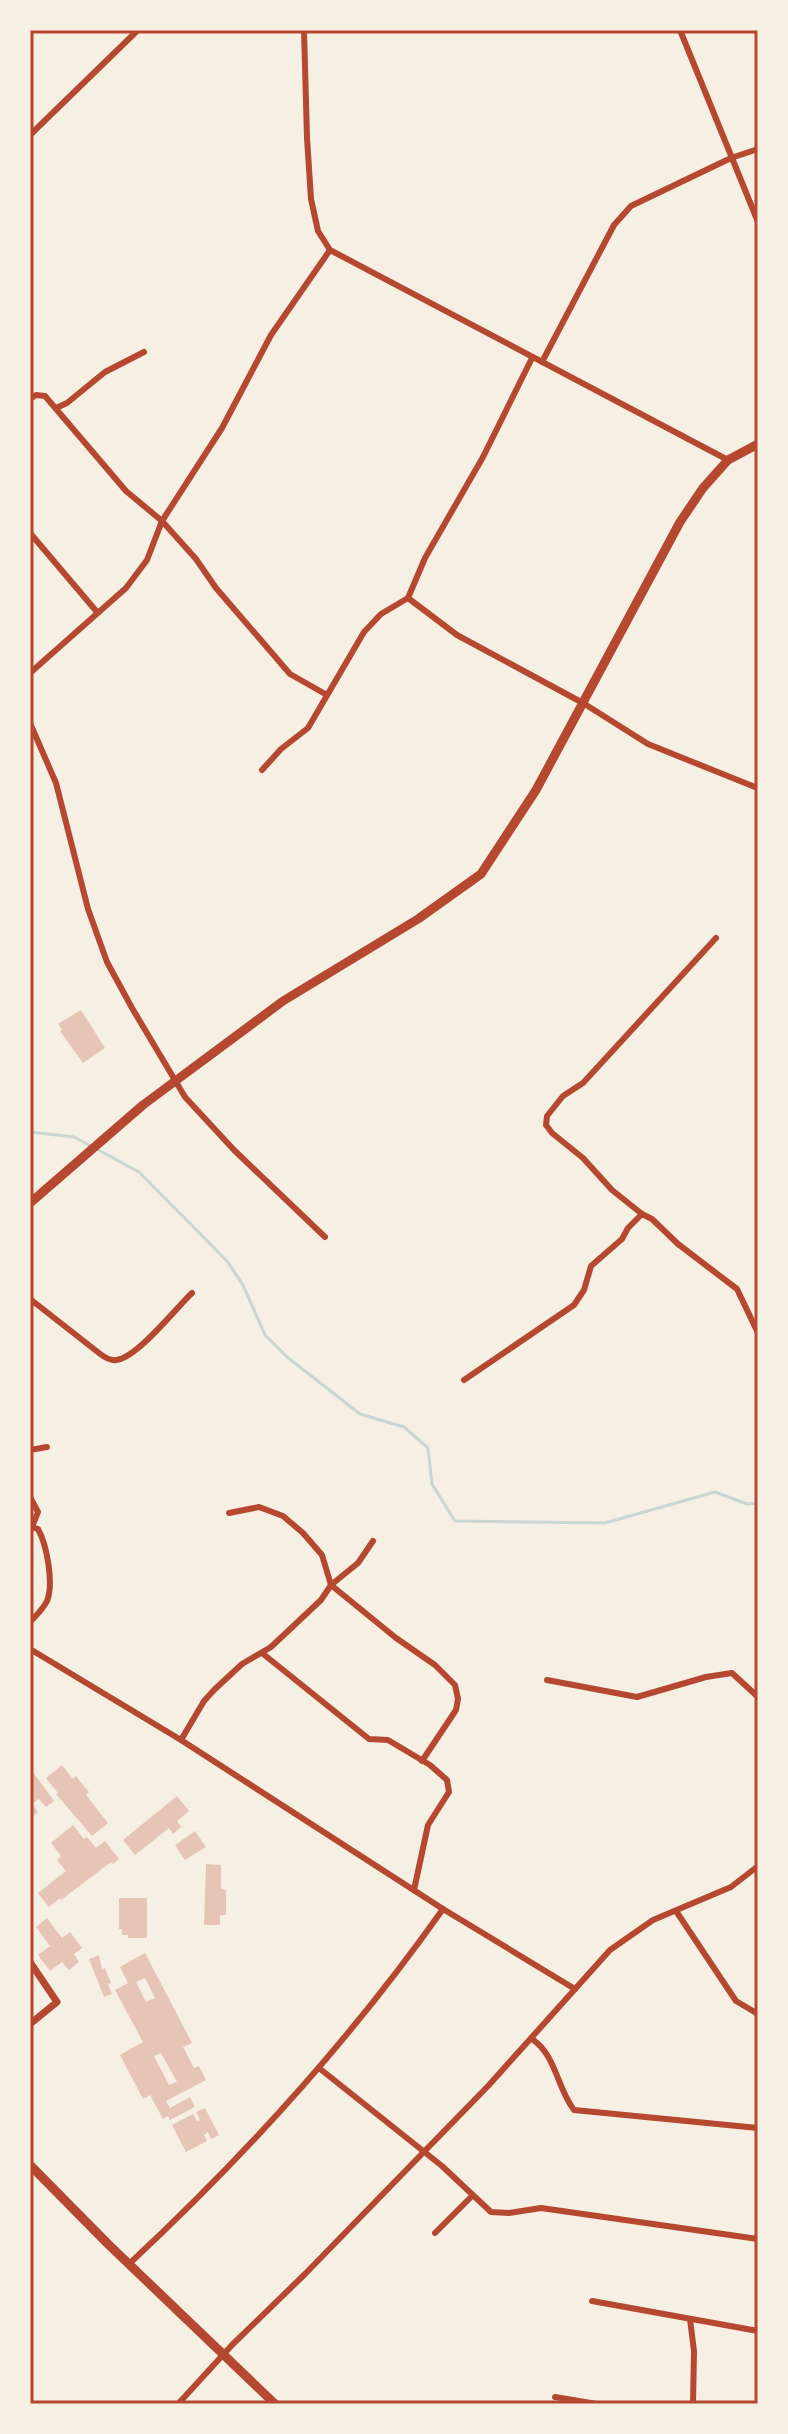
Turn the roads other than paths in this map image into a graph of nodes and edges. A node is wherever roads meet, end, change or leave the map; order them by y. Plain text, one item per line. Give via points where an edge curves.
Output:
1 (138, 30) edge
2 (304, 30) edge
3 (680, 30) edge
4 (30, 135) edge
5 (758, 149) edge
6 (731, 158) junction
7 (758, 222) edge
8 (330, 250) junction
9 (144, 352) dead end
10 (532, 358) junction
11 (542, 362) junction
12 (30, 399) edge
13 (56, 408) junction
14 (758, 444) edge
15 (728, 460) junction
16 (162, 521) junction
17 (30, 533) edge
18 (408, 598) junction
19 (97, 612) junction
20 (30, 673) edge
21 (327, 695) junction
22 (583, 703) junction
23 (30, 723) edge
24 (262, 770) dead end
25 (755, 787) dead end
26 (716, 938) dead end
27 (175, 1081) junction
28 (30, 1203) edge
29 (642, 1214) junction
30 (325, 1237) dead end
31 (192, 1293) dead end
32 (32, 1303) edge
33 (758, 1333) edge
34 (464, 1380) dead end
35 (47, 1447) dead end
36 (30, 1450) edge
37 (30, 1497) edge
38 (229, 1513) dead end
39 (31, 1528) edge
40 (373, 1541) dead end
41 (331, 1585) junction
42 (30, 1622) edge
43 (30, 1649) edge
44 (262, 1653) junction
45 (547, 1680) dead end
46 (758, 1697) edge
47 (181, 1740) junction
48 (422, 1761) junction
49 (758, 1866) edge
50 (414, 1890) junction
51 (443, 1909) junction
52 (676, 1911) junction
53 (30, 1962) edge
54 (575, 1989) junction
55 (758, 2014) edge
56 (30, 2024) edge
57 (532, 2039) junction
58 (319, 2068) junction
59 (758, 2128) edge
60 (422, 2153) junction
61 (31, 2169) edge
62 (472, 2196) junction
63 (435, 2233) dead end
64 (758, 2239) edge
65 (129, 2264) junction
66 (592, 2301) dead end
67 (690, 2319) junction
68 (758, 2331) edge
69 (223, 2354) junction
70 (555, 2397) dead end
71 (178, 2404) edge
72 (275, 2404) edge
73 (597, 2404) edge
74 (693, 2404) edge

1 - 4 street
2 - 8 street via 311,199 318,231
3 - 6 street
5 - 6 street
6 - 7 street
6 - 11 street via 631,206 621,216
8 - 10 street
8 - 16 street via 271,335 222,428
9 - 13 street via 105,372
10 - 11 street
10 - 18 street
11 - 15 street
12 - 13 street via 45,396
13 - 16 street via 126,491
14 - 15 main road
15 - 22 main road via 680,522
16 - 19 street via 147,560 126,588
16 - 21 street via 290,674
17 - 19 street
18 - 21 street via 364,632
18 - 22 street via 457,635
19 - 20 street
21 - 24 street via 308,728
22 - 25 street via 648,744
22 - 27 main road via 536,790 481,874 283,1001
23 - 27 street via 56,783 107,962
26 - 29 street via 547,1116 552,1133
27 - 28 main road
27 - 30 street via 234,1150
29 - 33 street via 737,1289
29 - 34 street via 591,1266 574,1305
31 - 32 street via 131,1354 117,1361
35 - 36 street
37 - 39 street via 38,1512
38 - 41 street via 259,1507 283,1516 322,1555
39 - 42 street via 38,1529 47,1551 49,1580 46,1604
40 - 41 street via 358,1563
41 - 44 street
41 - 48 street via 455,1685 456,1710
43 - 47 street
44 - 47 street via 242,1664 204,1701
44 - 48 street via 369,1739 388,1740
45 - 46 street via 637,1697 732,1673
47 - 50 street
48 - 50 street via 447,1780 449,1792 428,1825
49 - 52 street via 731,1887
50 - 51 street
51 - 54 street
51 - 58 street
52 - 54 street via 610,1950
52 - 55 street via 736,2001
53 - 56 street via 57,2002
54 - 57 street
57 - 59 street via 544,2047 574,2110
57 - 60 street
58 - 60 street
58 - 65 street via 203,2195
60 - 62 street
60 - 69 street
61 - 65 main road
62 - 63 street
62 - 64 street via 491,2212 541,2208
65 - 69 main road
66 - 67 street
67 - 68 street
67 - 74 street
69 - 71 street
69 - 72 main road
70 - 73 street

